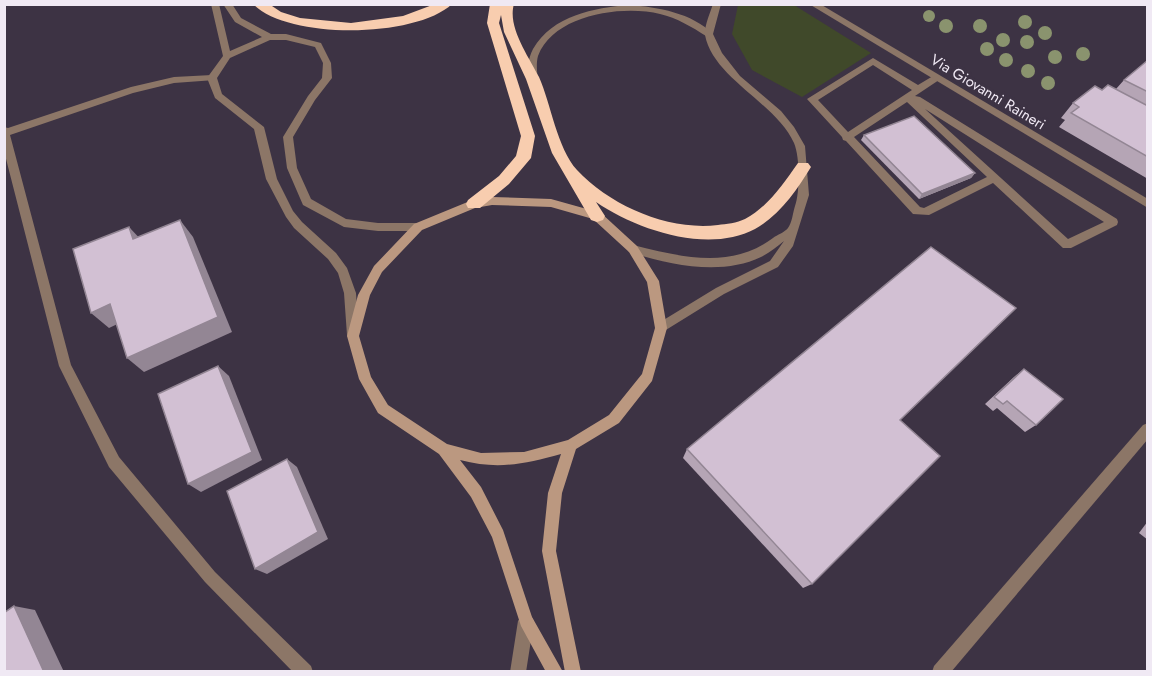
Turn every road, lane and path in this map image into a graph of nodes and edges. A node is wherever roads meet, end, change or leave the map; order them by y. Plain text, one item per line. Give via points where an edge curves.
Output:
1 (215, 4) edge
2 (227, 4) edge
3 (259, 4) edge
4 (446, 4) edge
5 (496, 4) edge
6 (507, 4) edge
7 (639, 4) edge
8 (717, 4) edge
9 (813, 4) edge
10 (650, 10) junction
11 (709, 34) junction
12 (269, 37) junction
13 (227, 56) junction
14 (212, 78) junction
15 (936, 78) junction
16 (533, 79) junction
17 (912, 94) junction
18 (5, 131) edge
19 (846, 138) junction
20 (803, 167) junction
21 (570, 172) junction
22 (994, 178) junction
23 (474, 204) junction
24 (1148, 204) edge
25 (597, 216) junction
26 (418, 226) junction
27 (794, 230) junction
28 (633, 249) junction
29 (661, 328) junction
30 (353, 336) junction
31 (1148, 429) edge
32 (572, 445) junction
33 (444, 450) junction
34 (526, 621) junction
35 (305, 672) edge
36 (518, 672) edge
37 (555, 672) edge
38 (573, 672) edge
39 (940, 672) edge

1 - 13 street
2 - 12 street via 238,20
3 - 4 highway via 266,11 297,21 337,27 385,26
5 - 23 highway via 493,22 528,136 523,158 504,180
6 - 16 highway via 510,32
7 - 10 street
8 - 11 street
9 - 15 street, Via Giovanni Raineri
10 - 11 street via 662,11
10 - 16 street via 617,7 565,22 548,36 534,56
11 - 20 street via 718,54 737,78 791,129 800,146
12 - 13 street
12 - 26 street via 318,45 327,63 327,78 288,137 292,168 307,202 344,223
13 - 14 street
14 - 18 street via 174,80 131,90
14 - 30 street via 218,96 259,127 273,185 298,224 325,246 347,279
15 - 17 street
15 - 24 street, Via Giovanni Raineri
16 - 21 highway via 559,153
17 - 19 street
17 - 19 street via 873,61 812,99
17 - 22 street
17 - 22 street via 1113,222 1066,245
18 - 35 street via 66,366 114,462 210,577
19 - 22 street via 916,211 925,212
20 - 21 highway via 776,202 749,225 709,234 660,227 619,210
20 - 27 street via 804,195
21 - 25 highway
23 - 25 main road via 551,203
23 - 26 main road
25 - 28 main road
26 - 30 main road via 378,269 364,295
27 - 28 street via 755,255 727,260 674,259
27 - 29 street via 774,264 720,291
28 - 29 main road via 653,281
29 - 32 main road via 648,377 614,419
30 - 33 main road via 364,379 383,409
31 - 39 street
32 - 33 main road via 524,458 481,459
32 - 38 main road via 555,493 549,551
33 - 34 main road via 476,492 498,535
34 - 36 street
34 - 37 main road

